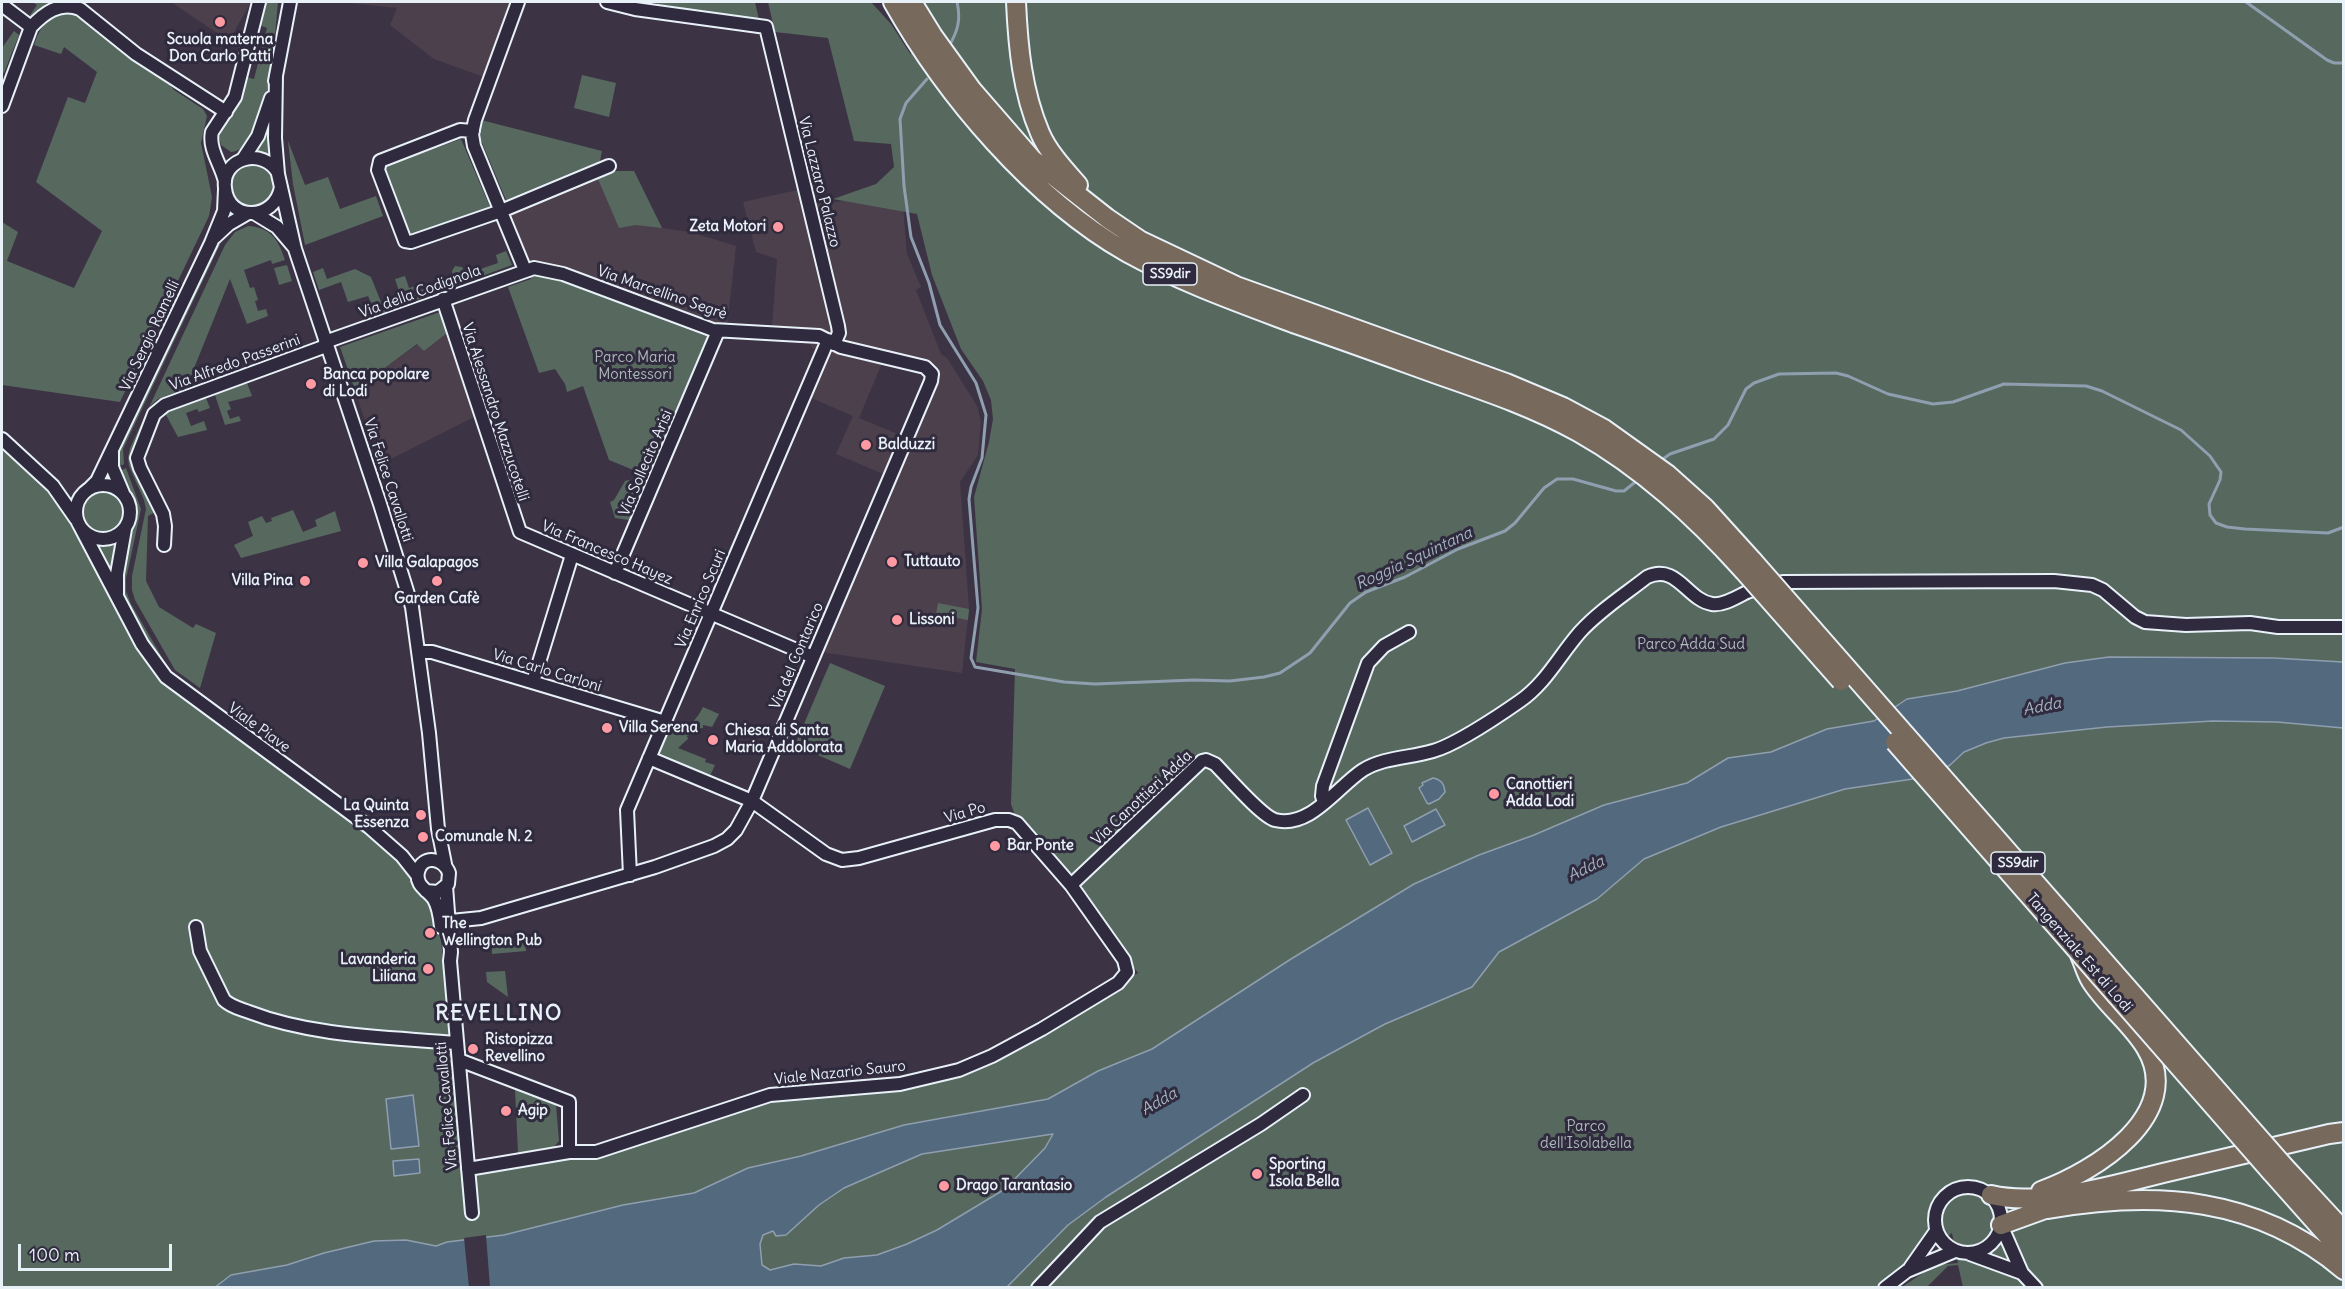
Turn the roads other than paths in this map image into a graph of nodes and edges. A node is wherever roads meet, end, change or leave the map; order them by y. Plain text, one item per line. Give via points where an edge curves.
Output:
1 (259, 2) edge
2 (290, 2) edge
3 (518, 2) edge
4 (607, 2) edge
5 (893, 2) edge
6 (912, 2) edge
7 (1016, 2) edge
8 (2, 5) edge
9 (31, 27) junction
10 (276, 75) junction
11 (2, 106) edge
12 (226, 111) junction
13 (473, 131) junction
14 (212, 147) junction
15 (240, 160) junction
16 (609, 166) dead end
17 (280, 179) junction
18 (225, 186) junction
19 (501, 210) junction
20 (251, 213) junction
21 (1107, 218) junction
22 (211, 243) junction
23 (295, 249) junction
24 (525, 270) junction
25 (442, 299) junction
26 (718, 331) junction
27 (831, 342) junction
28 (326, 344) junction
29 (930, 370) joint
30 (1551, 409) junction
31 (2, 439) edge
32 (116, 443) junction
33 (53, 486) junction
34 (87, 491) junction
35 (123, 494) junction
36 (79, 524) junction
37 (125, 529) junction
38 (522, 533) joint
39 (164, 545) dead end
40 (572, 555) junction
41 (1748, 565) junction
42 (615, 573) junction
43 (120, 604) junction
44 (711, 614) junction
45 (2343, 627) edge
46 (1409, 632) dead end
47 (419, 652) junction
48 (813, 657) junction
49 (533, 682) junction
50 (665, 722) junction
51 (649, 758) junction
52 (752, 801) junction
53 (1324, 802) junction
54 (438, 829) junction
55 (445, 864) junction
56 (423, 867) junction
57 (630, 875) junction
58 (1071, 885) junction
59 (446, 886) junction
60 (426, 891) junction
61 (445, 922) junction
62 (196, 927) dead end
63 (2080, 954) junction
64 (1125, 975) joint
65 (457, 1043) junction
66 (459, 1060) junction
67 (1304, 1095) dead end
68 (2343, 1132) edge
69 (569, 1152) junction
70 (468, 1168) junction
71 (2277, 1169) junction
72 (2124, 1183) junction
73 (1991, 1195) junction
74 (2016, 1200) junction
75 (2038, 1211) junction
76 (472, 1213) dead end
77 (2336, 1219) edge
78 (2001, 1225) junction
79 (1936, 1231) junction
80 (2343, 1231) edge
81 (1955, 1251) junction
82 (1969, 1254) junction
83 (2343, 1254) edge
84 (2343, 1270) edge
85 (1907, 1271) junction
86 (2022, 1273) junction
87 (1038, 1287) edge
88 (1885, 1287) edge
89 (2036, 1287) edge

1 - 12 street via 235,97
2 - 10 street, Via Felice Cavallotti
3 - 13 street
4 - 27 street, Via Lazzaro Palazzo via 766,27 839,329
5 - 30 highway, SS9dir via 922,50 990,139 1074,216 1126,252 1234,302
6 - 21 highway via 972,90 1032,159
7 - 21 highway via 1022,68 1041,135
8 - 9 street
9 - 11 street
9 - 12 street via 58,7 80,9 136,54
10 - 15 street, Via Felice Cavallotti via 263,124
10 - 17 street, Via Felice Cavallotti via 275,138
12 - 14 street via 212,132
13 - 19 street via 474,146
13 - 19 street via 460,130 380,161 377,167 401,236 406,242
14 - 15 street via 227,159
14 - 18 street
15 - 17 street via 263,159
15 - 18 street, Via Felice Cavallotti via 228,171
16 - 19 street
17 - 20 street via 279,194 272,206
17 - 23 street, Via Felice Cavallotti
18 - 20 street via 234,207
18 - 22 street, Via Sergio Ramelli via 224,211
19 - 24 street
20 - 22 street, Via Sergio Ramelli via 223,229
20 - 23 street via 277,226
21 - 30 highway, SS9dir via 1141,241 1236,286
22 - 32 street, Via Sergio Ramelli
23 - 28 street, Via Felice Cavallotti
24 - 25 street, Via della Codignola
24 - 26 street, Via Marcellino Segrè via 563,273
25 - 28 street, Via della Codignola
25 - 38 street, Via Alessandro Mazzucotelli
26 - 27 street, Via Marcellino Segrè via 813,335
26 - 42 street, Via Sollecito Arisi
27 - 29 street, Via Marcellino Segrè
27 - 44 street, Via Enrico Scuri
28 - 39 street, Via Alfredo Passerini via 157,410 137,458 163,514
28 - 47 street, Via Felice Cavallotti via 411,601
29 - 48 street, Via del Contarico via 931,381
30 - 41 highway, SS9dir via 1604,429 1650,470 1705,508
31 - 33 street, Viale Piave
32 - 34 street, Via Sergio Ramelli via 97,481
32 - 35 street, Via Sergio Ramelli via 111,462
33 - 34 street via 68,493
33 - 36 street, Viale Piave
34 - 35 street via 107,485
34 - 36 street via 77,505
35 - 37 street, Viale Piave via 131,511
36 - 37 street via 86,534 103,540
36 - 43 street, Viale Piave
37 - 43 street, Viale Piave via 116,582
38 - 40 street, Via Francesco Hayez
40 - 42 street, Via Francesco Hayez
40 - 49 street
41 - 63 highway, Tangenziale Est di Lodi / SS9dir, bridge
41 - 71 highway, Tangenziale Est di Lodi / SS9dir, bridge
42 - 44 street, Via Francesco Hayez
43 - 56 street, Viale Piave via 149,656 172,682 402,856
44 - 48 street, Via Francesco Hayez
44 - 50 street, Via Enrico Scuri
45 - 53 street via 2145,622 2092,585 2054,581 1783,582 1710,604 1667,574 1654,574 1589,623 1549,674 1520,701 1441,748 1366,768
46 - 53 street via 1384,646 1368,663 1323,786
47 - 49 street, Via Carlo Carloni via 432,652
47 - 54 street, Via Felice Cavallotti
48 - 52 street, Via del Contarico
49 - 50 street, Via Carlo Carloni
50 - 51 street, Via Enrico Scuri
51 - 52 street
51 - 57 street, Via Enrico Scuri via 626,816
52 - 57 street, Via del Contarico via 741,824 727,839
52 - 58 street, Via Po via 818,849 842,860 996,820 1009,820 1017,823
53 - 58 street, Via Canottieri Adda via 1300,818 1273,820 1215,764 1202,761
54 - 55 street, Via Felice Cavallotti
54 - 56 street, Via Felice Cavallotti
55 - 56 street via 437,860
55 - 59 street via 450,876
56 - 60 street via 419,884
57 - 61 street, Via del Contarico via 481,918
58 - 64 street, Via Po via 1126,964
59 - 60 street via 438,892
59 - 61 street, Via Felice Cavallotti
60 - 61 street, Via Felice Cavallotti
61 - 65 street, Via Felice Cavallotti via 444,947 450,961
62 - 65 street via 200,951 229,1005 311,1029
63 - 71 highway, Tangenziale Est di Lodi / SS9dir, bridge
63 - 74 highway via 2089,978 2142,1041 2154,1066 2150,1110 2129,1138 2092,1165
64 - 69 street, Viale Nazario Sauro via 1042,1029 959,1070 900,1084 770,1095 596,1152
65 - 66 street, Via Felice Cavallotti
66 - 69 street via 569,1102
66 - 70 street, Via Felice Cavallotti
67 - 87 street via 1100,1222
68 - 72 highway
69 - 70 street, Viale Nazario Sauro
70 - 76 street, Via Felice Cavallotti
71 - 77 highway, Tangenziale Est di Lodi / SS9dir
71 - 83 highway, Tangenziale Est di Lodi / SS9dir
72 - 74 highway
72 - 75 highway
73 - 74 highway
73 - 78 street via 1998,1204
73 - 79 street via 1972,1186 1950,1191 1936,1209
75 - 78 highway
75 - 84 highway via 2140,1200 2205,1204 2291,1233
77 - 80 highway, Tangenziale Est di Lodi / SS9dir
78 - 82 street via 1990,1245
78 - 86 street
79 - 81 street
79 - 85 street
81 - 82 street
81 - 85 street
82 - 86 street
85 - 88 street
86 - 89 street

